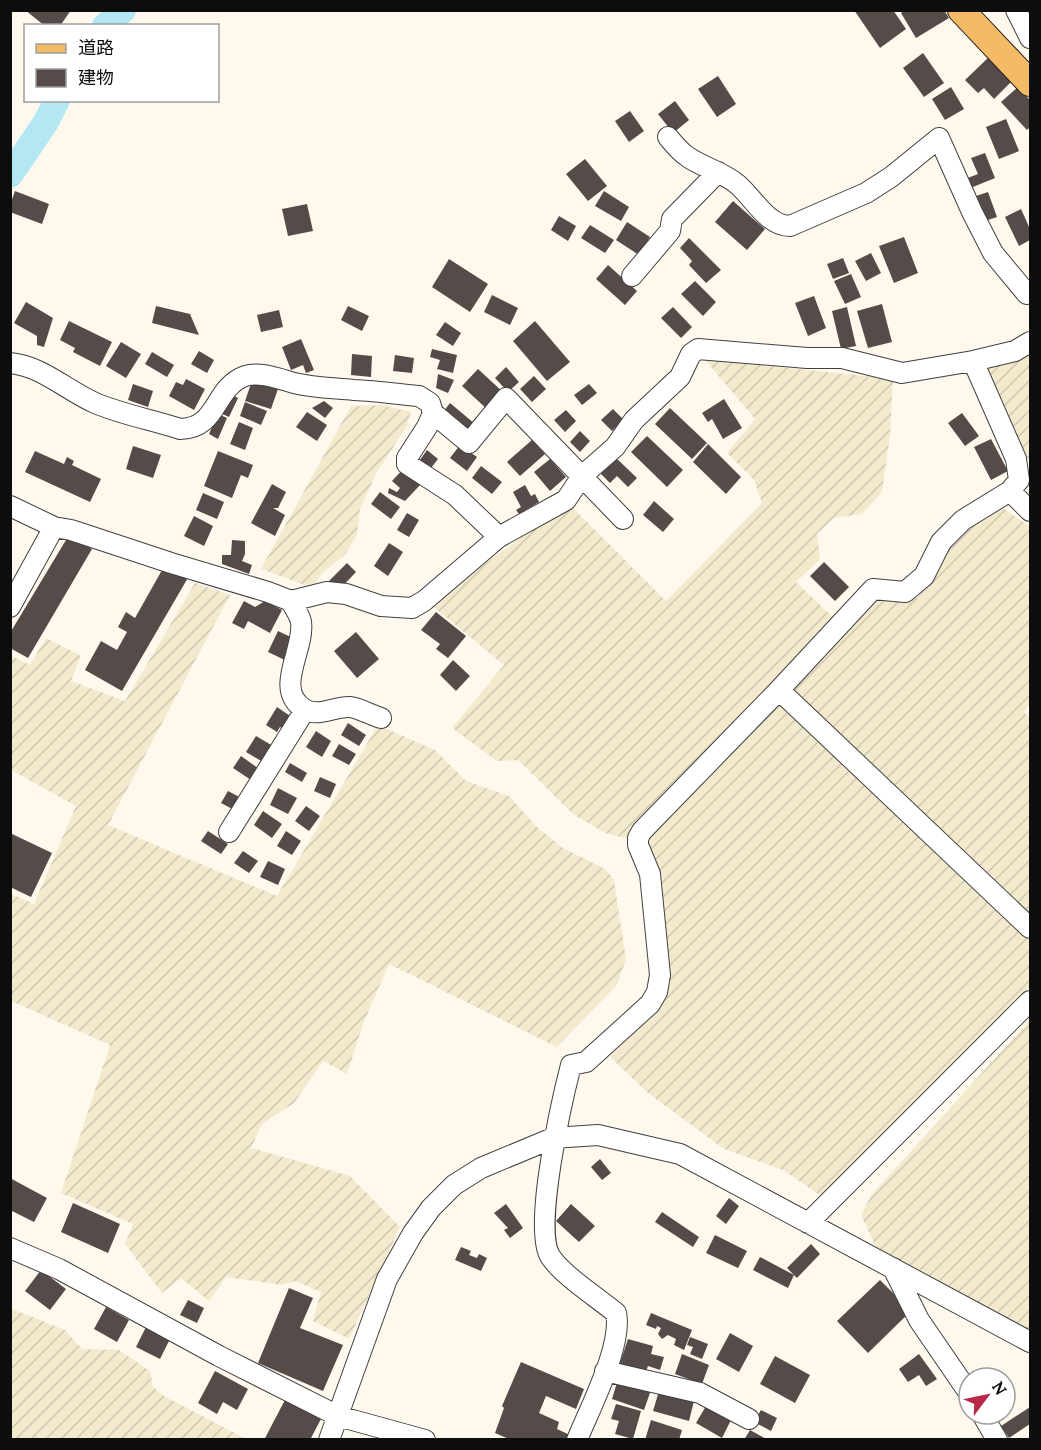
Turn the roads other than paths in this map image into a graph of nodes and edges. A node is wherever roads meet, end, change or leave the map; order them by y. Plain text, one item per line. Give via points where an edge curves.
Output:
1 (1016, 10) edge
2 (964, 11) edge
3 (1030, 38) edge
4 (1030, 82) edge
5 (668, 137) dead end
6 (718, 172) junction
7 (632, 276) dead end
8 (1029, 295) edge
9 (1030, 342) edge
10 (973, 362) junction
11 (10, 363) edge
12 (433, 413) junction
13 (582, 476) junction
14 (1010, 491) junction
15 (10, 506) edge
16 (1030, 511) edge
17 (623, 519) dead end
18 (54, 526) junction
19 (499, 537) junction
20 (291, 601) junction
21 (10, 607) edge
22 (779, 690) junction
23 (305, 710) junction
24 (381, 718) dead end
25 (229, 832) dead end
26 (1030, 927) edge
27 (1030, 1001) edge
28 (554, 1138) junction
29 (808, 1223) junction
30 (10, 1248) edge
31 (892, 1268) junction
32 (1030, 1342) edge
33 (605, 1371) junction
34 (957, 1375) edge
35 (338, 1416) junction
36 (749, 1419) dead end
37 (988, 1426) edge
38 (329, 1440) edge
39 (425, 1440) edge
40 (577, 1440) edge
41 (996, 1440) edge

1 - 3 street
2 - 4 main road
5 - 6 street via 688,158
6 - 7 street via 672,219 670,231
6 - 8 street via 737,183 776,223 790,226 866,193 939,138 993,253
9 - 10 street via 1015,351
10 - 13 street via 902,373 842,358 698,349 691,354 680,377 634,420 615,447
10 - 14 street via 1016,459 1019,480
11 - 12 street via 47,375 96,403 180,429 192,429 202,423 228,387 246,375 419,396 430,403
12 - 13 street via 469,442 506,398
12 - 19 street via 407,464 455,495
13 - 17 street
13 - 19 street via 566,500
14 - 16 street
14 - 22 street via 963,520 941,542 924,576 905,592 873,589
15 - 18 street
18 - 20 street
18 - 21 street
19 - 20 street via 412,608 381,606 327,592
20 - 23 street via 301,620 301,639 289,683 293,699
22 - 26 street
22 - 28 street via 638,838 650,874 660,975 657,992 614,1039 586,1062 571,1065
23 - 24 street via 326,712 350,707
23 - 25 street
27 - 29 street
28 - 29 street via 598,1135 680,1154
28 - 33 street via 545,1224 548,1253 558,1267 616,1313 619,1325
28 - 35 street via 481,1168 454,1185 431,1208 387,1279
29 - 31 street
30 - 35 street via 59,1269
31 - 32 street
31 - 34 street via 919,1320
33 - 36 street via 700,1394
33 - 40 street
35 - 38 street
35 - 39 street
37 - 41 street

